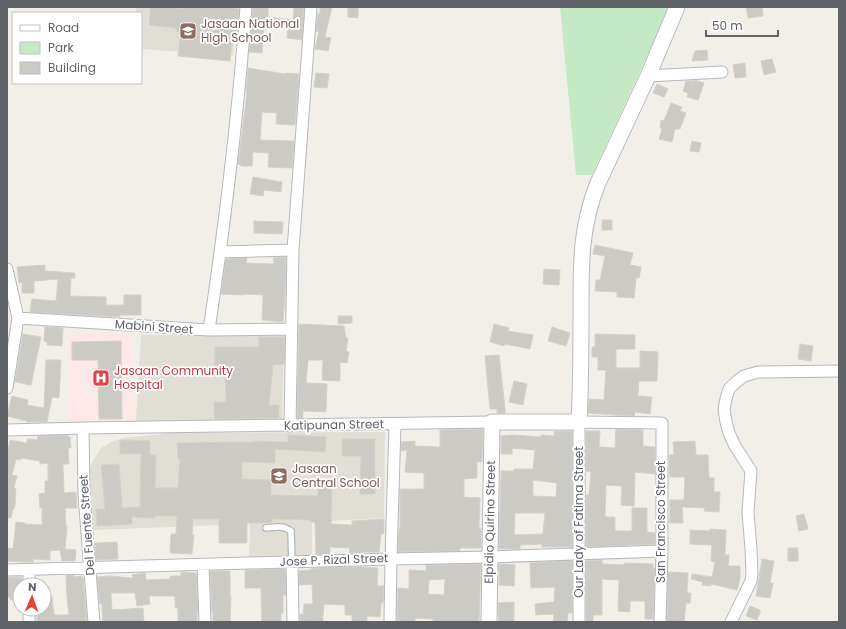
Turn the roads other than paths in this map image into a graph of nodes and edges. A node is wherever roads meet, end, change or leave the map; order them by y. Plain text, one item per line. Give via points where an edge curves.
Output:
1 (246, 7) edge
2 (311, 7) edge
3 (677, 7) edge
4 (722, 72) dead end
5 (648, 76) junction
6 (293, 250) junction
7 (221, 252) junction
8 (7, 269) edge
9 (18, 318) junction
10 (292, 329) junction
11 (209, 330) junction
12 (839, 371) edge
13 (7, 388) edge
14 (492, 422) junction
15 (579, 422) junction
16 (662, 423) joint
17 (395, 424) junction
18 (290, 426) junction
19 (83, 428) junction
20 (7, 430) edge
21 (266, 528) dead end
22 (662, 551) junction
23 (579, 554) junction
24 (490, 557) junction
25 (391, 559) junction
26 (292, 562) junction
27 (203, 565) junction
28 (90, 568) junction
29 (7, 570) edge
30 (30, 570) junction
31 (30, 577) edge
32 (94, 622) edge
33 (205, 622) edge
34 (293, 622) edge
35 (390, 622) edge
36 (489, 622) edge
37 (579, 622) edge
38 (660, 622) edge
39 (732, 622) edge

1 - 7 street
2 - 6 street
3 - 5 street
4 - 5 street
5 - 15 street via 598,183 589,210 582,251
6 - 7 street
6 - 10 street
7 - 11 street
8 - 9 street
9 - 11 street, Mabini Street
9 - 13 street
10 - 11 street, Mabini Street
10 - 18 street
12 - 39 street via 758,372 744,376 729,389 724,409 726,422 735,446 751,471 748,519 752,574
14 - 15 street, Katipunan Street
14 - 17 street, Katipunan Street
14 - 24 street, Elpidio Quirino Street
15 - 16 street, Katipunan Street
15 - 23 street, Our Lady of Fatima Street
16 - 22 street, San Francisco Street
17 - 18 street, Katipunan Street
17 - 25 street
18 - 19 street, Katipunan Street
19 - 20 street, Katipunan Street
19 - 28 street, Del Fuente Street via 84,495
21 - 26 lane via 283,526 291,531
22 - 23 street, Jose P. Rizal Street
22 - 38 street, San Francisco Street
23 - 24 street, Jose P. Rizal Street
23 - 37 street, Our Lady of Fatima Street
24 - 25 street, Jose P. Rizal Street
24 - 36 street, Elpidio Quirino Street
25 - 26 street, Jose P. Rizal Street
25 - 35 street
26 - 27 street, Jose P. Rizal Street
26 - 34 street
27 - 28 street, Jose P. Rizal Street
27 - 33 street
28 - 30 street, Jose P. Rizal Street
28 - 32 street, Del Fuente Street
29 - 30 street, Jose P. Rizal Street
30 - 31 street

